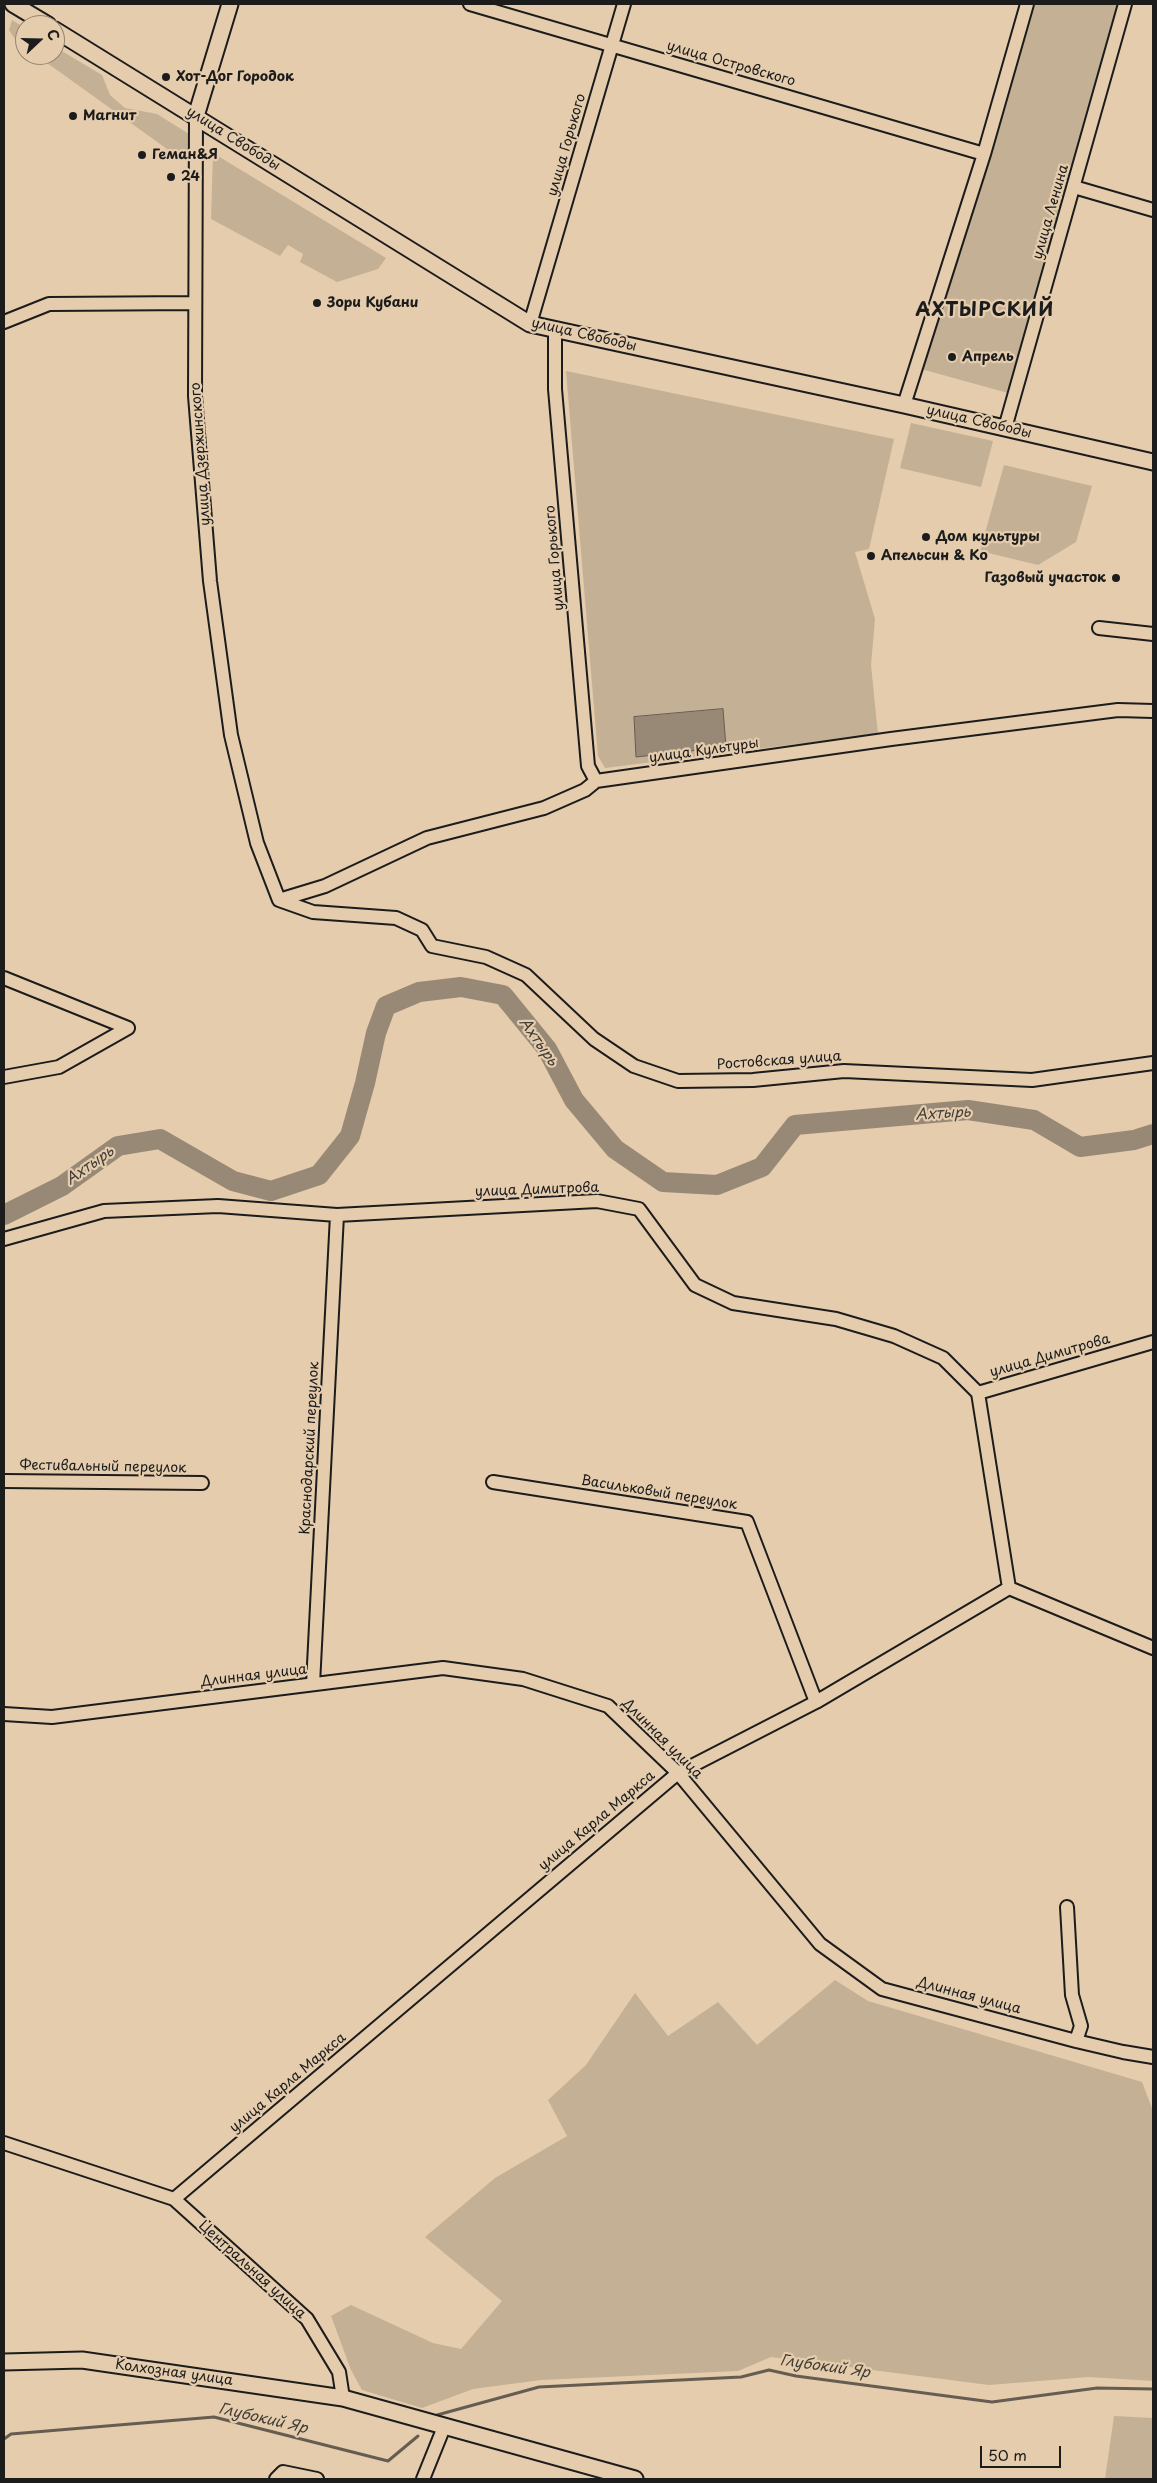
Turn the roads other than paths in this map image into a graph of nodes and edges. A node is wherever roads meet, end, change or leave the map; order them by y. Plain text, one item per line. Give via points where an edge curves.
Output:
1 (13, 4) edge
2 (230, 4) edge
3 (470, 4) edge
4 (624, 4) edge
5 (1027, 4) edge
6 (1125, 4) edge
7 (31, 15) edge
8 (65, 36) edge
9 (612, 45) junction
10 (196, 116) junction
11 (984, 154) junction
12 (1074, 187) junction
13 (1153, 210) edge
14 (194, 303) junction
15 (4, 322) edge
16 (530, 324) junction
17 (555, 330) junction
18 (904, 405) junction
19 (1005, 428) junction
20 (1153, 462) edge
21 (1099, 628) dead end
22 (1153, 634) edge
23 (1153, 711) edge
24 (596, 781) junction
25 (279, 900) junction
26 (4, 978) edge
27 (1153, 1063) edge
28 (4, 1076) edge
29 (336, 1215) junction
30 (4, 1239) edge
31 (1153, 1342) edge
32 (978, 1392) junction
33 (4, 1480) edge
34 (493, 1482) dead end
35 (202, 1483) dead end
36 (1009, 1588) junction
37 (1153, 1648) edge
38 (313, 1684) junction
39 (816, 1702) junction
40 (4, 1714) edge
41 (678, 1773) junction
42 (1067, 1907) dead end
43 (1076, 2041) junction
44 (1153, 2057) edge
45 (4, 2143) edge
46 (174, 2199) junction
47 (4, 2362) edge
48 (343, 2398) junction
49 (444, 2427) junction
50 (276, 2479) edge
51 (316, 2479) edge
52 (423, 2479) edge
53 (635, 2479) edge

1 - 7 street
2 - 10 street, улица Дзержинского
3 - 9 street, улица Островского
4 - 9 street, улица Горького
5 - 11 street
6 - 12 street, улица Ленина
8 - 10 street, улица Свободы
9 - 11 street, улица Островского
9 - 16 street, улица Горького
10 - 14 street, улица Дзержинского
10 - 16 street, улица Свободы
11 - 18 street
12 - 13 street
12 - 19 street, улица Ленина
14 - 15 street via 49,304
14 - 25 street, улица Дзержинского via 195,396 210,581 231,734 257,844
16 - 17 street, улица Свободы
17 - 18 street, улица Свободы
17 - 24 street, улица Горького via 555,389 588,766
18 - 19 street, улица Свободы
19 - 20 street, улица Свободы
21 - 22 street
23 - 24 street, улица Культуры via 1118,710
24 - 25 street, улица Культуры via 544,808 427,838 325,886
25 - 27 street, Ростовская улица via 313,912 396,918 422,930 432,946 486,958 526,975 594,1039 634,1066 678,1080 753,1080 844,1071 1032,1080
26 - 28 street via 128,1028 59,1067
29 - 30 street, улица Димитрова via 218,1206 104,1211
29 - 32 street, улица Димитрова via 597,1201 639,1209 696,1285 733,1303 836,1319 894,1336 943,1358
29 - 38 street, Краснодарский переулок
31 - 32 street, улица Димитрова
32 - 36 street
33 - 35 street, Фестивальный переулок
34 - 39 street, Васильковый переулок via 747,1522
36 - 37 street
36 - 39 street, улица Карла Маркса
38 - 40 street, Длинная улица via 52,1717
38 - 41 street, Длинная улица via 442,1668 523,1679 608,1706
39 - 41 street, улица Карла Маркса
41 - 43 street, Длинная улица via 820,1944 882,1988
41 - 46 street, улица Карла Маркса
42 - 43 street via 1072,1995 1081,2026
43 - 44 street, Длинная улица
45 - 46 street, Центральная улица
46 - 48 street, Центральная улица via 307,2319 339,2372
47 - 48 street, Колхозная улица via 82,2360
48 - 49 street
49 - 52 street
49 - 53 street
50 - 51 street via 283,2472

